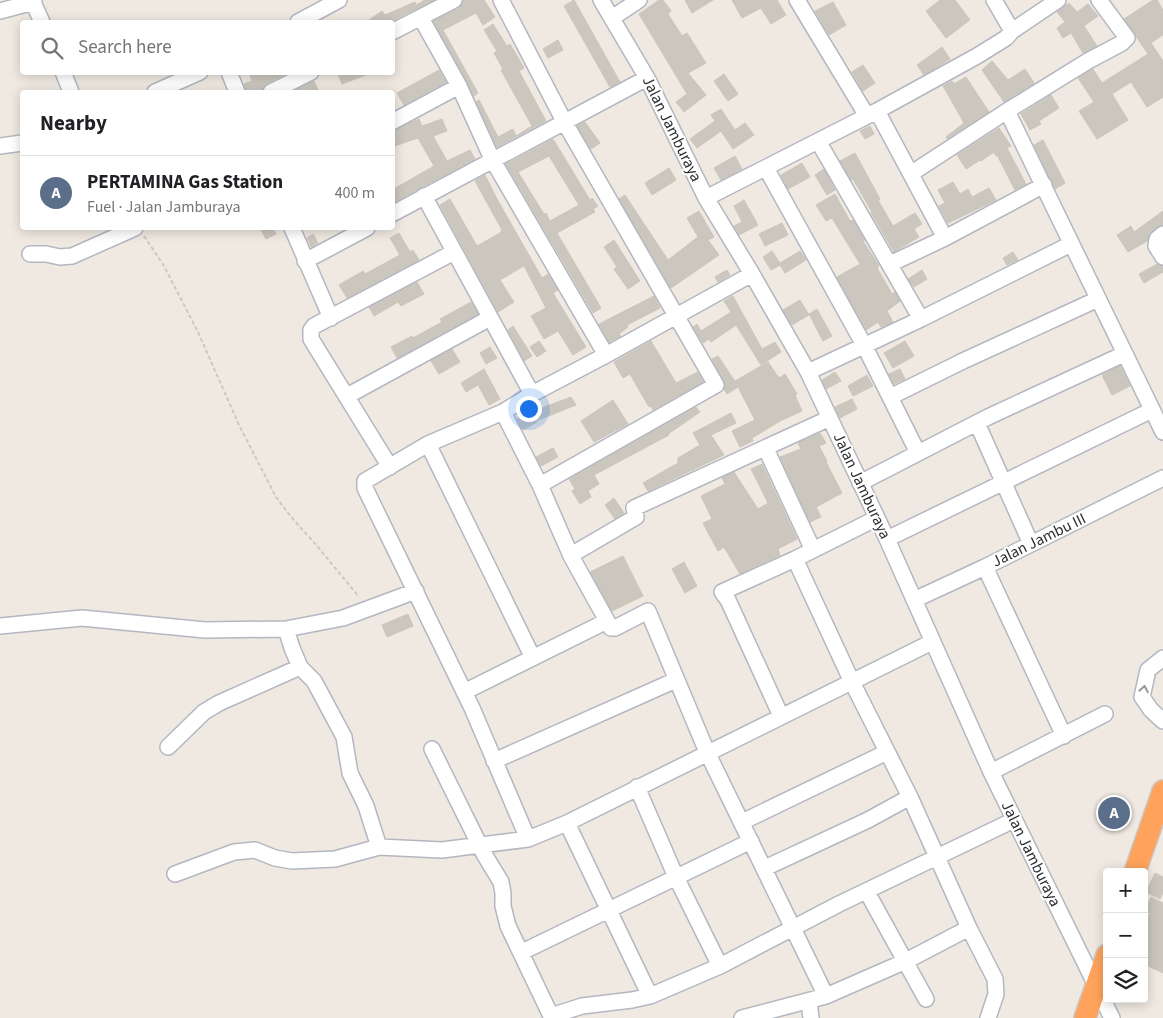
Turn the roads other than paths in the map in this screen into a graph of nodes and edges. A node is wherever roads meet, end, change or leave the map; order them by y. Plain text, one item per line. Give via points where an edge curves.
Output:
1 (339, 0) edge
2 (454, 0) edge
3 (501, 0) edge
4 (625, 0) edge
5 (640, 0) edge
6 (796, 0) edge
7 (994, 0) edge
8 (1058, 0) edge
9 (1099, 0) edge
10 (33, 1) edge
11 (607, 10) edge
12 (0, 11) edge
13 (421, 18) junction
14 (41, 20) edge
15 (302, 20) edge
16 (395, 31) edge
17 (1012, 31) junction
18 (64, 75) edge
19 (193, 75) edge
20 (230, 75) edge
21 (305, 75) edge
22 (647, 78) junction
23 (459, 86) junction
24 (70, 90) edge
25 (160, 90) edge
26 (236, 90) edge
27 (275, 90) edge
28 (1007, 112) junction
29 (872, 113) junction
30 (395, 120) edge
31 (565, 123) junction
32 (818, 141) junction
33 (20, 144) edge
34 (0, 146) edge
35 (492, 160) junction
36 (766, 168) junction
37 (912, 173) junction
38 (1044, 185) junction
39 (424, 196) junction
40 (706, 198) junction
41 (395, 212) edge
42 (293, 230) edge
43 (363, 230) edge
44 (139, 231) edge
45 (1163, 234) edge
46 (945, 238) junction
47 (1071, 244) junction
48 (454, 252) junction
49 (30, 254) dead end
50 (1163, 257) edge
51 (305, 261) junction
52 (890, 264) junction
53 (752, 274) junction
54 (1098, 299) junction
55 (677, 315) junction
56 (332, 318) junction
57 (490, 318) junction
58 (921, 318) junction
59 (864, 345) junction
60 (1124, 354) junction
61 (606, 355) junction
62 (808, 372) junction
63 (532, 394) junction
64 (347, 396) junction
65 (890, 397) junction
66 (1152, 410) junction
67 (503, 412) junction
68 (830, 418) junction
69 (977, 423) junction
70 (1163, 432) edge
71 (428, 444) junction
72 (766, 449) junction
73 (918, 453) junction
74 (390, 467) junction
75 (1163, 478) edge
76 (1004, 482) junction
77 (860, 483) junction
78 (540, 486) junction
79 (877, 518) junction
80 (887, 539) junction
81 (1031, 544) junction
82 (812, 550) junction
83 (571, 555) junction
84 (795, 559) junction
85 (985, 567) junction
86 (416, 592) junction
87 (914, 600) junction
88 (607, 621) junction
89 (0, 626) edge
90 (286, 629) junction
91 (932, 642) junction
92 (533, 658) junction
93 (1163, 658) edge
94 (300, 667) junction
95 (676, 680) junction
96 (852, 682) junction
97 (464, 692) junction
98 (1105, 714) dead end
99 (781, 716) junction
100 (1163, 721) edge
101 (1064, 736) junction
102 (168, 747) dead end
103 (432, 749) dead end
104 (707, 752) junction
105 (887, 752) junction
106 (494, 760) junction
107 (991, 772) junction
108 (637, 787) junction
109 (1163, 791) edge
110 (910, 797) junction
111 (1014, 820) junction
112 (742, 822) junction
113 (567, 823) junction
114 (528, 839) junction
115 (751, 841) junction
116 (379, 846) junction
117 (480, 846) junction
118 (936, 856) junction
119 (765, 868) junction
120 (1136, 868) edge
121 (175, 874) dead end
122 (676, 877) junction
123 (867, 892) junction
124 (608, 909) junction
125 (793, 927) junction
126 (969, 928) junction
127 (522, 952) junction
128 (1106, 958) edge
129 (906, 961) junction
130 (720, 966) junction
131 (1096, 986) junction
132 (650, 996) junction
133 (826, 996) junction
134 (926, 999) dead end
135 (809, 1001) junction
136 (552, 1017) edge
137 (742, 1018) edge
138 (811, 1018) edge
139 (988, 1018) edge
140 (1085, 1018) edge
141 (1112, 1018) edge

1 - 15 street
2 - 13 street
3 - 31 street
4 - 11 street
5 - 11 street
6 - 29 street
7 - 17 street
8 - 17 street
9 - 28 street via 1127,38
10 - 12 street
10 - 14 street
11 - 22 street, Jalan Jamburaya
13 - 16 street
13 - 23 street
17 - 29 street via 977,56
18 - 24 street
19 - 25 street
20 - 26 street
21 - 27 street
22 - 31 street
22 - 40 street, Jalan Jamburaya
23 - 30 street
23 - 35 street
28 - 37 street
28 - 38 street
29 - 32 street
29 - 37 street
31 - 35 street
31 - 55 street
32 - 36 street
32 - 52 street
33 - 34 street
35 - 39 street
35 - 61 street
36 - 40 street
36 - 59 street
37 - 46 street
38 - 46 street
38 - 47 street
39 - 41 street
39 - 48 street
40 - 53 street, Jalan Jamburaya
42 - 51 street
43 - 51 street
44 - 49 street via 72,256
45 - 50 street via 1157,239 1156,246
46 - 52 street
47 - 54 street
47 - 58 street
48 - 56 street
48 - 57 street
51 - 56 street
52 - 58 street
53 - 55 street
53 - 62 street, Jalan Jamburaya
54 - 60 street
54 - 65 street
55 - 61 street
55 - 78 street via 716,385
56 - 64 street via 314,326 310,333
57 - 63 street
57 - 64 street
58 - 59 street
59 - 62 street
59 - 65 street
60 - 66 street
60 - 69 street
61 - 63 street
62 - 68 street, Jalan Jamburaya
63 - 67 street
64 - 74 street
65 - 73 street
66 - 70 street
66 - 76 street
67 - 71 street
67 - 78 street
68 - 72 street
68 - 77 street, Jalan Jamburaya
69 - 73 street
69 - 76 street
71 - 74 street
71 - 92 street
72 - 82 street
72 - 83 street via 634,508 636,517
73 - 77 street
74 - 86 street via 365,481 365,488
75 - 81 street, Jalan Jambu III
76 - 80 street
76 - 81 street
77 - 79 street, Jalan Jamburaya
78 - 83 street
79 - 80 street, Jalan Jamburaya
79 - 82 street
80 - 87 street, Jalan Jamburaya
81 - 85 street, Jalan Jambu III
82 - 84 street
83 - 88 street
84 - 96 street
84 - 99 street via 722,592
85 - 87 street, Jalan Jambu III
85 - 101 street
86 - 90 street via 343,618
86 - 97 street
87 - 91 street, Jalan Jamburaya
88 - 92 street
88 - 95 street via 611,628 615,628 648,611
89 - 90 street via 82,618 205,630
90 - 94 street
91 - 96 street
91 - 107 street, Jalan Jamburaya
92 - 97 street
100 -> 93 street via 1142,697 1148,670
94 - 102 street via 204,712
94 - 116 street via 314,681 344,737 350,773 366,806
95 - 104 street
95 - 106 street
96 - 99 street
96 - 105 street
97 - 106 street
98 - 101 street
99 - 104 street
101 - 107 street
103 - 117 street
104 - 108 street
104 - 112 street
105 - 110 street
105 - 112 street
106 - 114 street
107 - 111 street, Jalan Jamburaya
108 - 113 street
108 - 122 street
109 - 120 highway
110 - 118 street
110 - 119 street
111 - 118 street
111 - 131 street, Jalan Jamburaya
112 - 115 street
113 - 114 street
113 - 124 street
114 - 117 street
115 - 119 street
115 - 122 street
116 - 117 street via 442,850
116 - 121 street via 335,859 292,861 255,850 234,852
117 - 127 street via 501,882 508,926
118 - 123 street
118 - 126 street
119 - 125 street
122 - 124 street
122 - 130 street
123 - 125 street
123 - 129 street
124 - 127 street
124 - 132 street
125 - 130 street
125 - 133 street
126 - 129 street
126 - 139 street via 997,986
127 - 136 street
128 - 131 highway
129 - 133 street
129 - 134 street
130 - 132 street
131 - 140 highway
131 - 141 street, Jalan Jamburaya
132 - 136 street via 582,1006
133 - 135 street
135 - 137 street
135 - 138 street

